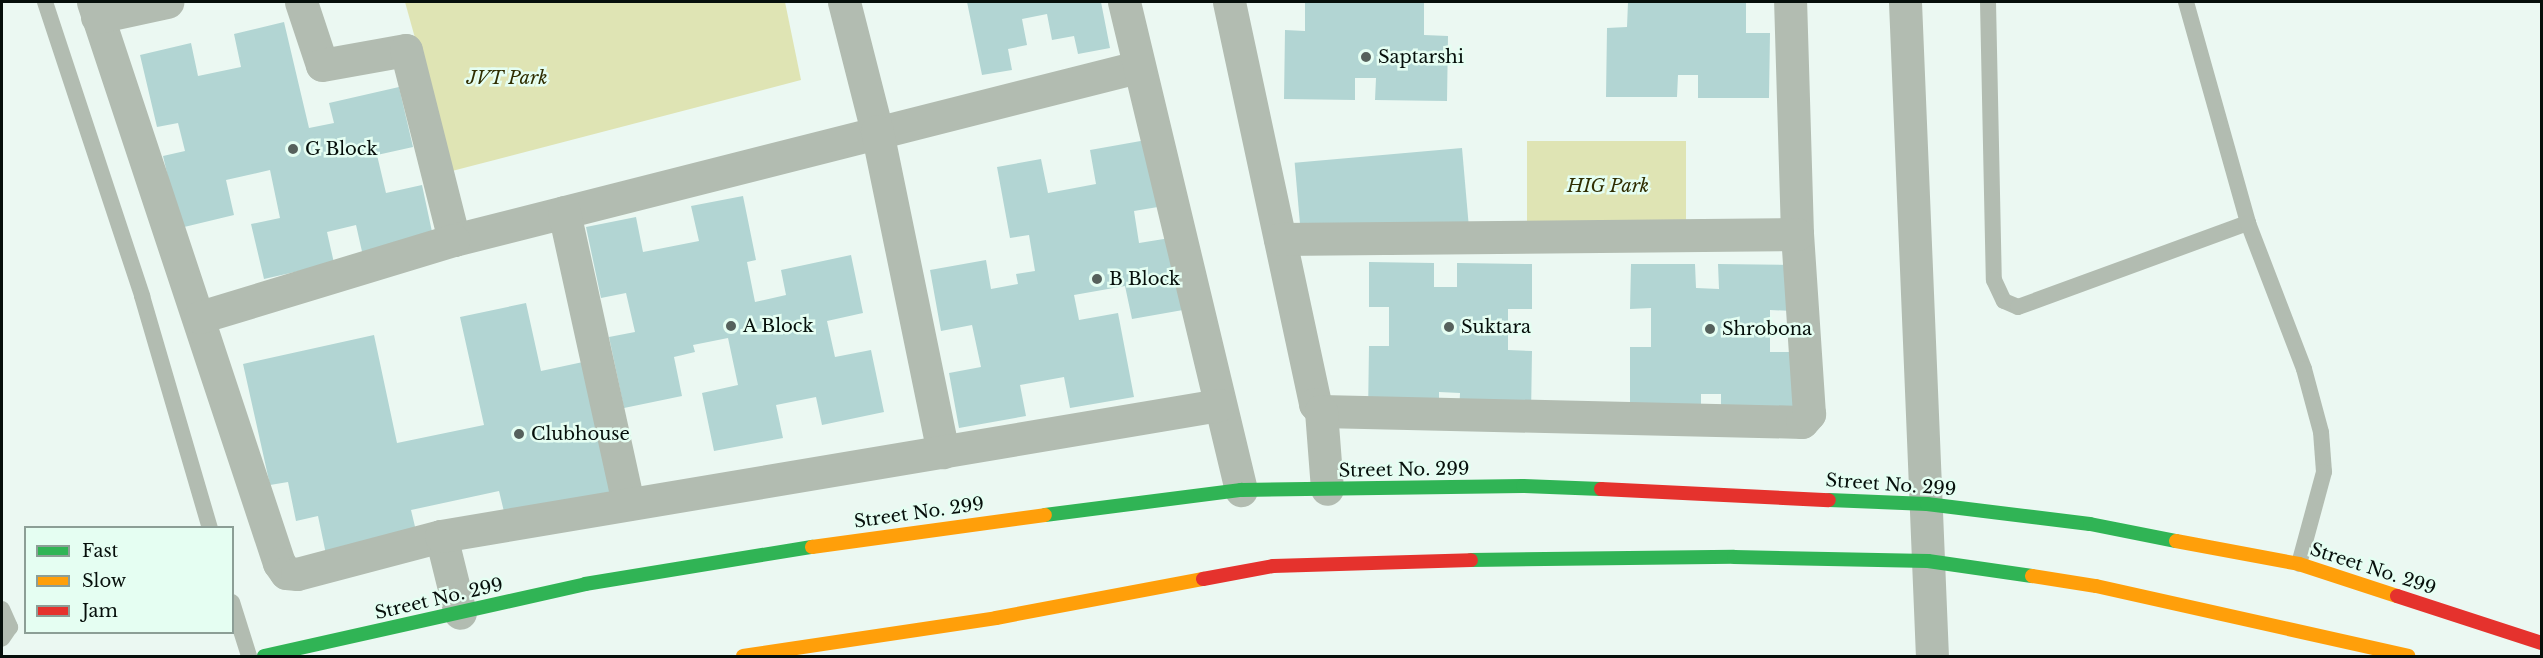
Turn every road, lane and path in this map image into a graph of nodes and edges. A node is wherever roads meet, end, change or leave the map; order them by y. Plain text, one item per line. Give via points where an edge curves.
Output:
1 (45, 2) edge
2 (167, 2) edge
3 (301, 2) edge
4 (844, 2) edge
5 (1124, 2) edge
6 (1229, 2) edge
7 (1790, 2) edge
8 (1905, 2) edge
9 (1988, 2) edge
10 (2186, 2) edge
11 (95, 9) edge
12 (1137, 67) junction
13 (877, 131) junction
14 (564, 212) junction
15 (2248, 223) junction
16 (1797, 234) junction
17 (1280, 239) junction
18 (454, 240) junction
19 (200, 317) junction
20 (1219, 405) junction
21 (1321, 411) junction
22 (943, 452) junction
23 (1327, 489) junction
24 (1241, 490) junction
25 (628, 504) junction
26 (1927, 504) junction
27 (209, 526) edge
28 (441, 536) junction
29 (1928, 561) junction
30 (2299, 564) junction
31 (234, 608) edge
32 (2, 609) edge
33 (460, 613) junction
34 (2, 639) edge
35 (2541, 643) edge
36 (249, 657) edge
37 (264, 657) edge
38 (744, 657) edge
39 (1932, 657) edge
40 (2408, 657) edge

1 - 27 lane via 142,296
2 - 11 street
3 - 18 street via 322,65 406,50
4 - 13 street
5 - 12 street
6 - 17 street
7 - 16 street
8 - 26 street
9 - 15 lane via 1994,280 2004,301 2018,307
10 - 15 lane
11 - 19 street
12 - 13 street
12 - 20 street
13 - 14 street
13 - 22 street
14 - 18 street
14 - 25 street
15 - 30 lane via 2304,369 2321,432 2324,472
16 - 17 street
16 - 21 street via 1809,414 1802,422
17 - 21 street via 1315,404
18 - 19 street
19 - 28 street via 279,563 286,573 297,574
20 - 22 street
20 - 24 street
21 - 23 street
22 - 25 street
23 - 24 street, Street No. 299
23 - 26 street, Street No. 299 via 1523,486
24 - 33 street, Street No. 299 via 881,536 585,584
25 - 28 street
26 - 29 street
26 - 30 street, Street No. 299 via 2090,524
28 - 33 street
29 - 38 street via 1525,558 1274,566 996,618
29 - 39 street
29 - 40 street via 2096,586
30 - 35 street, Street No. 299
31 - 36 lane
32 - 34 lane via 10,627
33 - 37 street, Street No. 299

